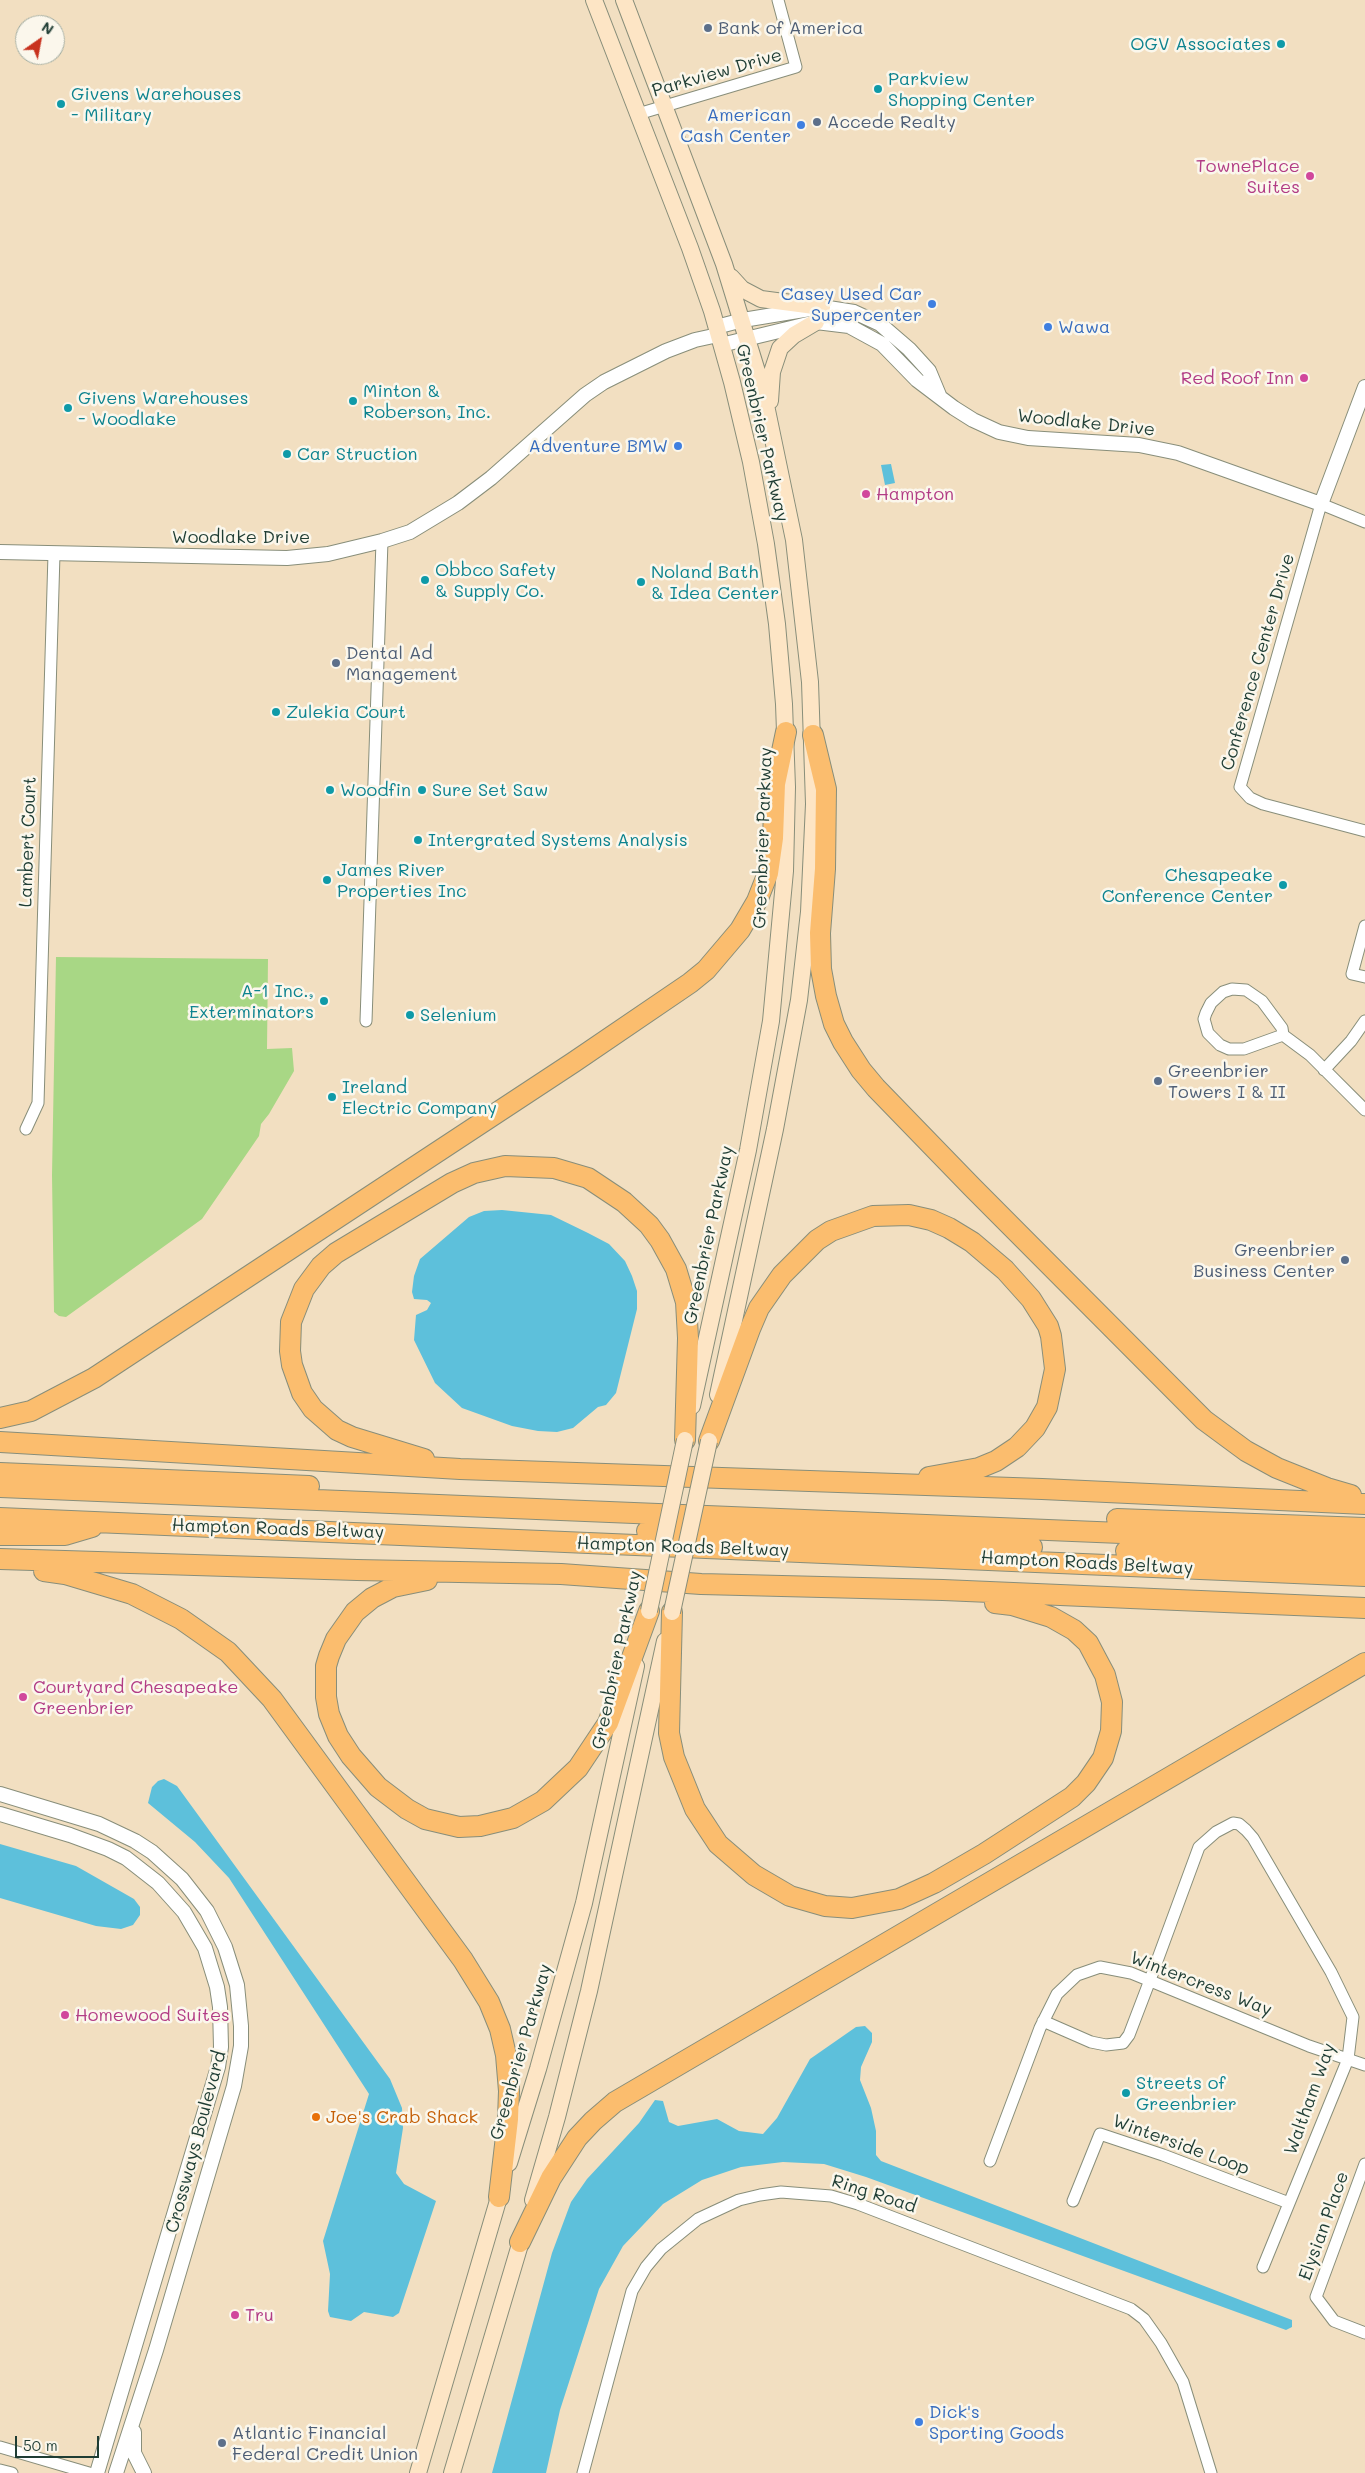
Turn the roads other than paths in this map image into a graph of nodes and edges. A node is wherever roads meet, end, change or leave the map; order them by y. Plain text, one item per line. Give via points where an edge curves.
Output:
1 (594, 0) edge
2 (624, 0) edge
3 (778, 0) edge
4 (664, 106) junction
5 (638, 114) junction
6 (727, 273) junction
7 (822, 307) junction
8 (743, 320) junction
9 (816, 322) junction
10 (719, 336) junction
11 (748, 338) junction
12 (1365, 387) edge
13 (940, 395) junction
14 (768, 416) junction
15 (1322, 504) junction
16 (1365, 522) edge
17 (382, 541) junction
18 (0, 552) edge
19 (54, 554) junction
20 (786, 732) junction
21 (813, 735) junction
22 (1365, 831) edge
23 (1365, 926) edge
24 (1365, 978) edge
25 (1365, 1021) edge
26 (366, 1022) dead end
27 (1283, 1035) junction
28 (1324, 1070) junction
29 (1365, 1110) edge
30 (26, 1129) dead end
31 (0, 1418) edge
32 (685, 1440) junction
33 (708, 1441) junction
34 (0, 1442) edge
35 (460, 1469) junction
36 (0, 1473) edge
37 (890, 1484) junction
38 (0, 1487) edge
39 (1365, 1497) edge
40 (1365, 1504) edge
41 (0, 1507) edge
42 (0, 1518) edge
43 (107, 1523) junction
44 (1365, 1528) edge
45 (0, 1535) edge
46 (1365, 1543) edge
47 (0, 1559) edge
48 (1365, 1559) edge
49 (0, 1565) edge
50 (561, 1574) junction
51 (1365, 1576) edge
52 (894, 1588) junction
53 (1365, 1608) edge
54 (649, 1610) junction
55 (672, 1612) junction
56 (1365, 1663) edge
57 (0, 1794) edge
58 (0, 1814) edge
59 (1150, 1980) junction
60 (1044, 2021) junction
61 (1348, 2059) junction
62 (1365, 2065) edge
63 (990, 2161) dead end
64 (1365, 2164) edge
65 (499, 2197) junction
66 (1073, 2201) dead end
67 (1290, 2203) junction
68 (520, 2242) junction
69 (1263, 2267) dead end
70 (1365, 2332) edge
71 (135, 2414) junction
72 (0, 2447) edge
73 (0, 2470) edge
74 (12, 2473) edge
75 (89, 2473) edge
76 (97, 2473) edge
77 (116, 2473) edge
78 (144, 2473) edge
79 (418, 2473) edge
80 (452, 2473) edge
81 (583, 2473) edge
82 (1211, 2473) edge

1 - 5 main road, Greenbrier Parkway
2 - 4 main road, Greenbrier Parkway
3 - 4 street, Parkview Drive via 796,67
4 - 5 street, Parkview Drive
4 - 6 main road, Greenbrier Parkway
5 - 10 main road, Greenbrier Parkway via 684,232
6 - 7 main road via 756,298
6 - 8 main road, Greenbrier Parkway
7 - 8 street, Woodlake Drive
7 - 13 street, Woodlake Drive via 854,312 892,332 929,371
8 - 10 street, Woodlake Drive
8 - 11 main road, Greenbrier Parkway
9 - 11 street, Woodlake Drive
9 - 13 street, Woodlake Drive via 849,326 872,337 917,380
9 - 14 main road via 780,348 772,372
10 - 11 street, Woodlake Drive
10 - 17 street, Woodlake Drive via 695,340 666,351 604,382 458,504 410,532
10 - 20 main road, Greenbrier Parkway via 744,430 766,544
11 - 14 main road, Greenbrier Parkway
12 - 15 street
13 - 15 street, Woodlake Drive via 973,420 999,432 1028,438 1139,445 1178,453
14 - 21 main road, Greenbrier Parkway via 794,540
15 - 16 street
15 - 22 street, Conference Center Drive via 1240,787 1250,798 1263,804
17 - 19 street, Woodlake Drive via 328,554 288,558
17 - 26 street
18 - 19 street, Woodlake Drive
19 - 30 street, Lambert Court via 38,1104
20 - 31 highway via 775,784 768,873 740,930 706,970 574,1062 94,1378 31,1411
20 - 32 main road, Greenbrier Parkway via 785,871 771,1021 748,1150
21 - 33 main road, Greenbrier Parkway via 812,868 800,1000
21 - 39 highway via 826,789 821,969 834,1024 861,1070 965,1180 1204,1420 1246,1451 1277,1468 1327,1488
23 - 24 street via 1352,974
25 - 28 street
27 - 27 street via 1282,1028 1262,1001 1246,990 1223,992 1211,1003 1204,1019 1208,1033 1229,1049 1244,1049
27 - 28 street
28 - 29 street
32 - 35 highway via 686,1302 676,1269 660,1240 624,1202 588,1178 554,1168 505,1166 474,1173 452,1183 336,1253 321,1266 304,1289 291,1322 290,1351 296,1378 302,1393 323,1419 352,1437
32 - 54 main road, Greenbrier Parkway, bridge
33 - 37 highway via 759,1308 800,1256 831,1231 860,1219 892,1215 931,1220 983,1250 1031,1299 1052,1336 1053,1382 1047,1407 1035,1428 1008,1454 979,1468
33 - 55 main road, Greenbrier Parkway, bridge
34 - 35 highway
35 - 37 highway
36 - 44 highway
37 - 40 highway
38 - 46 highway
41 - 48 highway
42 - 43 highway, Hampton Roads Beltway
43 - 45 highway via 65,1535
43 - 51 highway, Hampton Roads Beltway
47 - 50 highway
49 - 65 highway via 65,1574 132,1594 180,1619 228,1652 272,1699 463,1960 489,2002 500,2029 508,2074 508,2119
50 - 52 highway via 701,1584
50 - 54 highway via 504,1581 426,1580 408,1583 372,1598 349,1620 336,1639 326,1666 329,1714 343,1745 358,1764 378,1787 407,1810 459,1827 480,1826 512,1818 543,1801 578,1768 600,1737 614,1708
52 - 53 highway
52 - 55 highway via 1012,1605 1051,1617 1074,1630 1088,1643 1105,1675 1112,1702 1111,1731 1103,1758 1072,1797 1024,1830 934,1883 893,1901 864,1907 825,1906 780,1891 729,1855 703,1824 684,1786 669,1733
54 - 65 main road, Greenbrier Parkway via 584,1903
55 - 68 main road, Greenbrier Parkway via 585,2008 558,2117
56 - 68 highway via 615,2102 577,2138 551,2178
57 - 71 street, Crossways Boulevard via 99,1824 152,1852 182,1879 207,1911 225,1947 237,1985 241,2039 234,2086
58 - 76 street, Crossways Boulevard via 108,1849 126,1858 158,1883 184,1912 205,1948 220,2007 221,2047 213,2087
59 - 60 street, Wintercress Way via 1131,1972 1100,1967 1077,1975 1057,1994
59 - 60 street via 1129,2035 1123,2042 1106,2045 1091,2042
59 - 61 street, Wintercress Way
59 - 61 street, Waltham Way via 1196,1853 1205,1840 1233,1823 1239,1824 1253,1838 1331,1972 1353,2017
60 - 63 street, Wintercress Way
61 - 62 street, Wintercress Way
61 - 67 street, Waltham Way
64 - 70 street, Elysian Place via 1316,2297 1334,2321
65 - 79 main road, Greenbrier Parkway
66 - 67 street, Winterside Loop via 1100,2134
67 - 69 street, Waltham Way
68 - 80 main road, Greenbrier Parkway
71 - 77 street, Crossways Boulevard
71 - 78 street via 134,2453
72 - 75 street
73 - 74 street
81 - 82 street, Ring Road via 632,2291 646,2267 661,2249 698,2219 739,2200 781,2192 831,2196 858,2204 1131,2309 1144,2319 1162,2343 1183,2382

